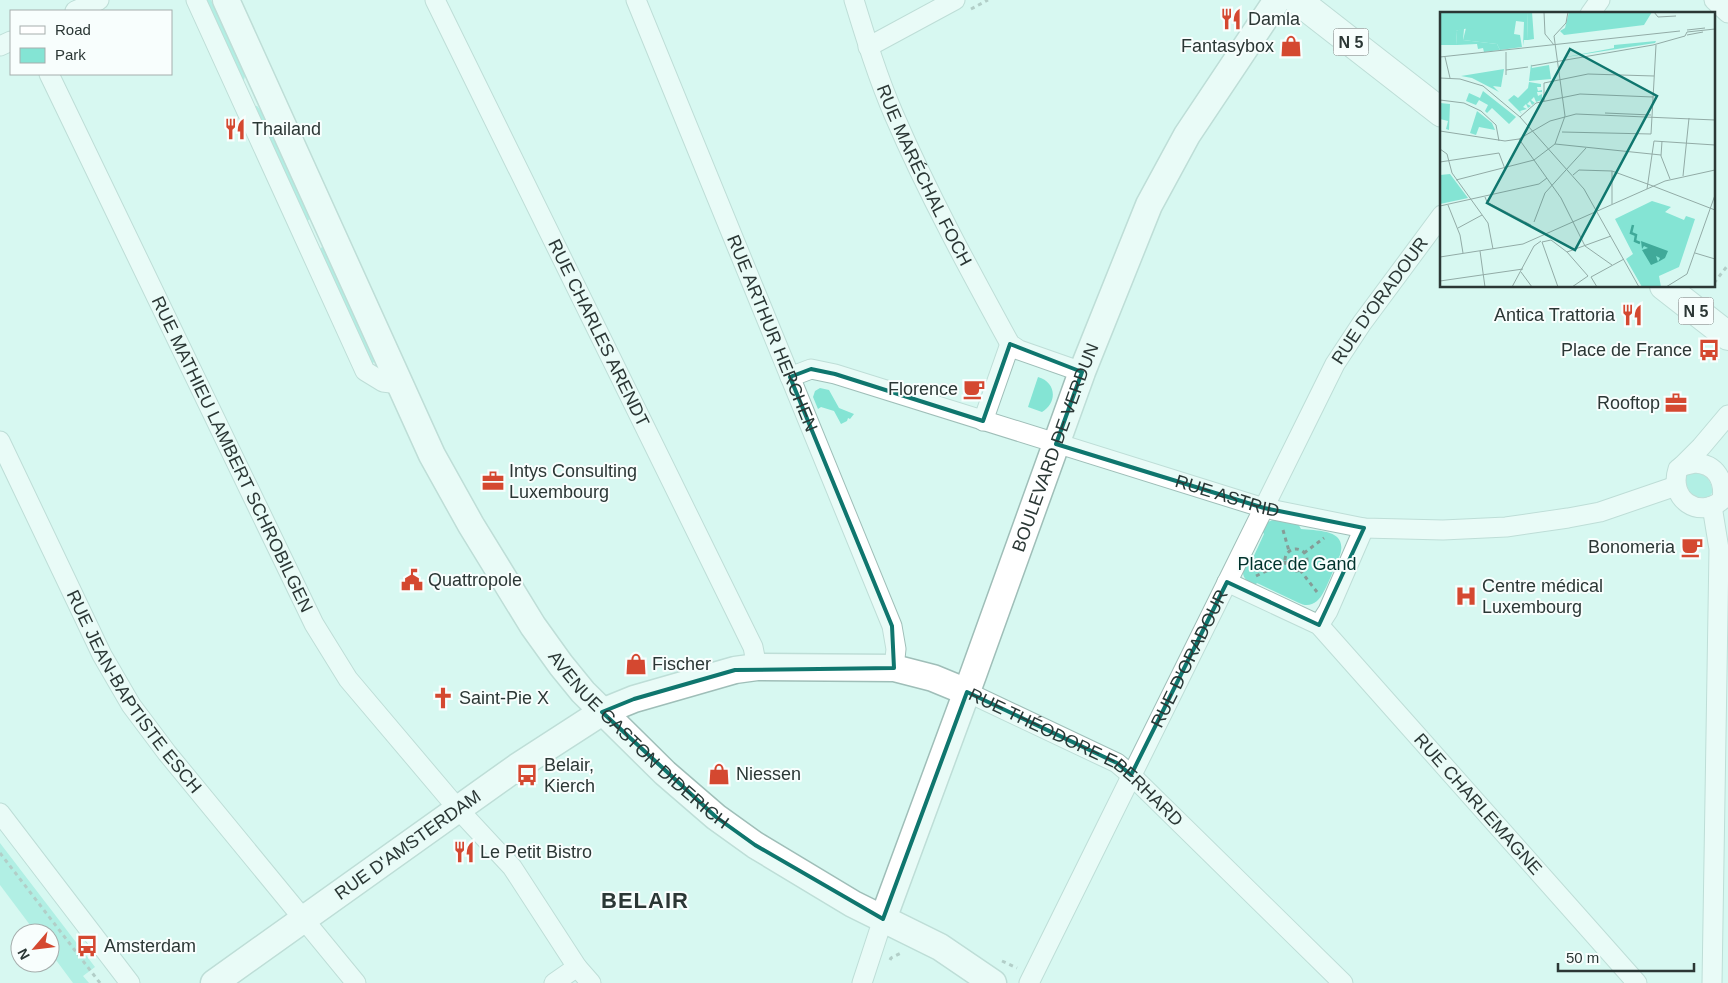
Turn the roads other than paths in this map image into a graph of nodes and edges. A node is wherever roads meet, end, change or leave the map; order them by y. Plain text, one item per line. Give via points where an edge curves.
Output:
1 (99, 0) edge
2 (196, 0) edge
3 (226, 0) edge
4 (435, 0) edge
5 (636, 0) edge
6 (854, 0) edge
7 (955, 0) edge
8 (1277, 0) edge
9 (1297, 0) edge
10 (1600, 0) edge
11 (1714, 0) edge
12 (77, 10) edge
13 (1591, 12) edge
14 (1728, 13) edge
15 (868, 47) junction
16 (48, 75) edge
17 (265, 88) junction
18 (241, 100) junction
19 (1440, 111) edge
20 (1440, 218) edge
21 (329, 229) junction
22 (305, 240) junction
23 (1667, 288) edge
24 (1728, 336) edge
25 (1010, 344) junction
26 (1082, 372) junction
27 (790, 377) junction
28 (399, 384) junction
29 (1728, 415) edge
30 (983, 421) junction
31 (0, 441) edge
32 (1056, 444) junction
33 (1677, 478) junction
34 (1721, 497) edge
35 (1264, 508) junction
36 (1364, 528) junction
37 (1227, 582) junction
38 (1319, 626) junction
39 (757, 667) junction
40 (894, 668) junction
41 (967, 692) junction
42 (602, 712) junction
43 (1131, 775) junction
44 (458, 809) junction
45 (0, 813) edge
46 (883, 919) junction
47 (304, 920) junction
48 (578, 967) junction
49 (1024, 976) edge
50 (130, 983) edge
51 (214, 983) edge
52 (356, 983) edge
53 (554, 983) edge
54 (591, 983) edge
55 (862, 983) edge
56 (993, 983) edge
57 (1343, 983) edge
58 (1637, 983) edge
59 (1712, 983) edge

1 - 12 street
2 - 18 street
3 - 17 street, AVENUE GASTON DIDERICH
4 - 39 street, RUE CHARLES ARENDT via 753,647
5 - 27 street, RUE ARTHUR HERCHEN
6 - 15 street, RUE MARÉCHAL FOCH
7 - 15 street
8 - 26 street, BOULEVARD DE VERDUN via 1187,135 1149,205
9 - 19 main road, N 5
10 - 13 street
11 - 14 street
15 - 25 street, RUE MARÉCHAL FOCH via 894,115 929,189
16 - 44 street, RUE MATHIEU LAMBERT SCHROBILGEN via 314,624 348,679
17 - 18 street
17 - 21 street, AVENUE GASTON DIDERICH
18 - 22 street
20 - 35 street, RUE D'ORADOUR via 1335,364
21 - 22 street
21 - 28 street, AVENUE GASTON DIDERICH
22 - 28 street via 365,371 383,382
23 - 24 main road, N 5
25 - 26 street
25 - 30 street
26 - 32 street, BOULEVARD DE VERDUN
27 - 30 street, RUE ASTRID via 811,369 835,374
27 - 40 street, RUE ARTHUR HERCHEN via 892,626 896,649
28 - 42 street, AVENUE GASTON DIDERICH via 432,456 528,618 561,665
29 - 33 street, RUE ASTRID
30 - 32 street, RUE ASTRID
31 - 47 street, RUE JEAN-BAPTISTE ESCH via 102,654 131,705
32 - 35 street, RUE ASTRID
32 - 41 street, BOULEVARD DE VERDUN
33 - 34 street via 1681,497 1690,505 1701,508
33 - 34 street via 1688,464 1701,463 1718,473 1723,485
33 - 36 street, RUE ASTRID via 1600,512 1568,518 1506,527 1443,530
34 - 59 street
35 - 36 street, RUE ASTRID
35 - 37 street, RUE D'ORADOUR
36 - 38 street
37 - 38 street, RUE CHARLEMAGNE
37 - 43 street, RUE D'ORADOUR
38 - 58 street, RUE CHARLEMAGNE
39 - 40 street, RUE THÉODORE EBERHARD
39 - 42 street, RUE THÉODORE EBERHARD via 735,670 643,696
40 - 41 street, RUE THÉODORE EBERHARD via 933,678
41 - 43 street, RUE THÉODORE EBERHARD via 1117,763
41 - 46 street, BOULEVARD DE VERDUN
42 - 44 street, RUE D'AMSTERDAM
42 - 46 street, AVENUE GASTON DIDERICH via 716,817 755,845
43 - 49 street, RUE D'ORADOUR
43 - 57 street, RUE THÉODORE EBERHARD
44 - 47 street, RUE D'AMSTERDAM
44 - 48 street, RUE MATHIEU LAMBERT SCHROBILGEN via 512,867
45 - 50 street
46 - 55 street
46 - 56 street, AVENUE GASTON DIDERICH via 940,947
47 - 51 street, RUE D'AMSTERDAM
47 - 52 street, RUE JEAN-BAPTISTE ESCH
48 - 53 street
48 - 54 street, RUE MATHIEU LAMBERT SCHROBILGEN

